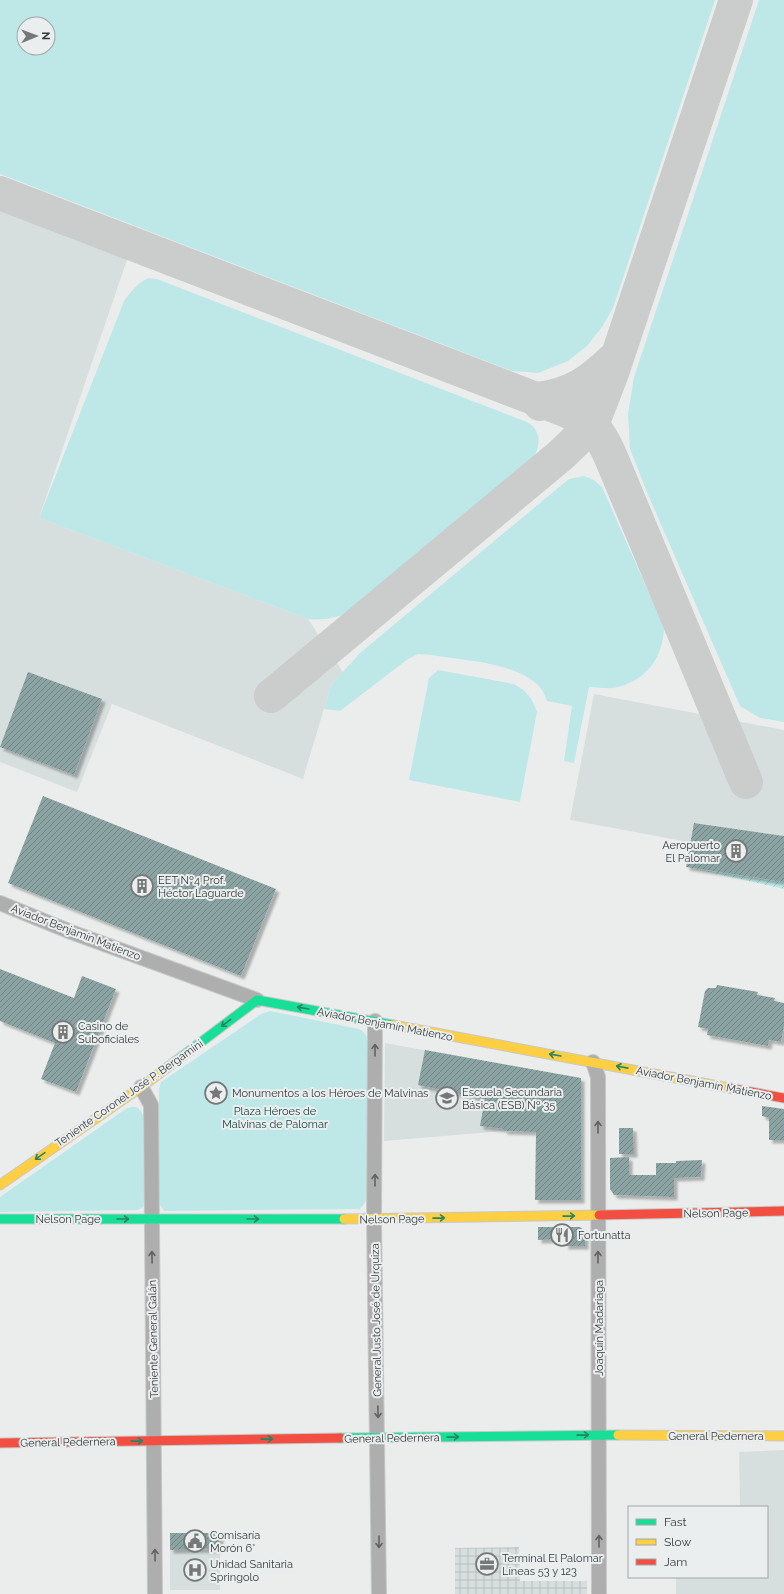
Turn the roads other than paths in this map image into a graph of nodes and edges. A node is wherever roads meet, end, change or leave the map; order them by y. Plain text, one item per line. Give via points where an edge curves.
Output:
1 (0, 903) edge
2 (257, 1000) junction
3 (375, 1021) junction
4 (593, 1062) junction
5 (141, 1087) junction
6 (784, 1098) edge
7 (0, 1185) edge
8 (784, 1211) edge
9 (598, 1216) junction
10 (0, 1219) edge
11 (152, 1219) junction
12 (374, 1219) junction
13 (599, 1435) junction
14 (784, 1436) edge
15 (378, 1438) junction
16 (154, 1441) junction
17 (0, 1443) edge
18 (156, 1594) edge
19 (379, 1594) edge
20 (599, 1594) edge

1 - 2 street, Aviador Benjamín Matienzo via 71,932
3 -> 2 street, Aviador Benjamín Matienzo
2 -> 5 street, Teniente Coronel José P. Bergamini
4 -> 3 street, Aviador Benjamín Matienzo
12 -> 3 street, General Justo José de Urquiza
6 -> 4 street, Aviador Benjamín Matienzo
9 -> 4 street, Joaquín Madariaga via 598,1077
5 -> 7 street, Teniente Coronel José P. Bergamini
5 - 11 street, Teniente General Galán via 151,1105
8 - 9 street, Nelson Page
12 -> 9 street, Nelson Page
13 -> 9 street, Joaquín Madariaga
10 -> 11 street, Nelson Page
11 -> 12 street, Nelson Page
16 -> 11 street, Teniente General Galán
12 -> 15 street, General Justo José de Urquiza
13 - 14 street, General Pedernera
15 -> 13 street, General Pedernera
20 -> 13 street, Joaquín Madariaga
16 -> 15 street, General Pedernera
15 -> 19 street, General Justo José de Urquiza
17 -> 16 street, General Pedernera
18 -> 16 street, Teniente General Galán

